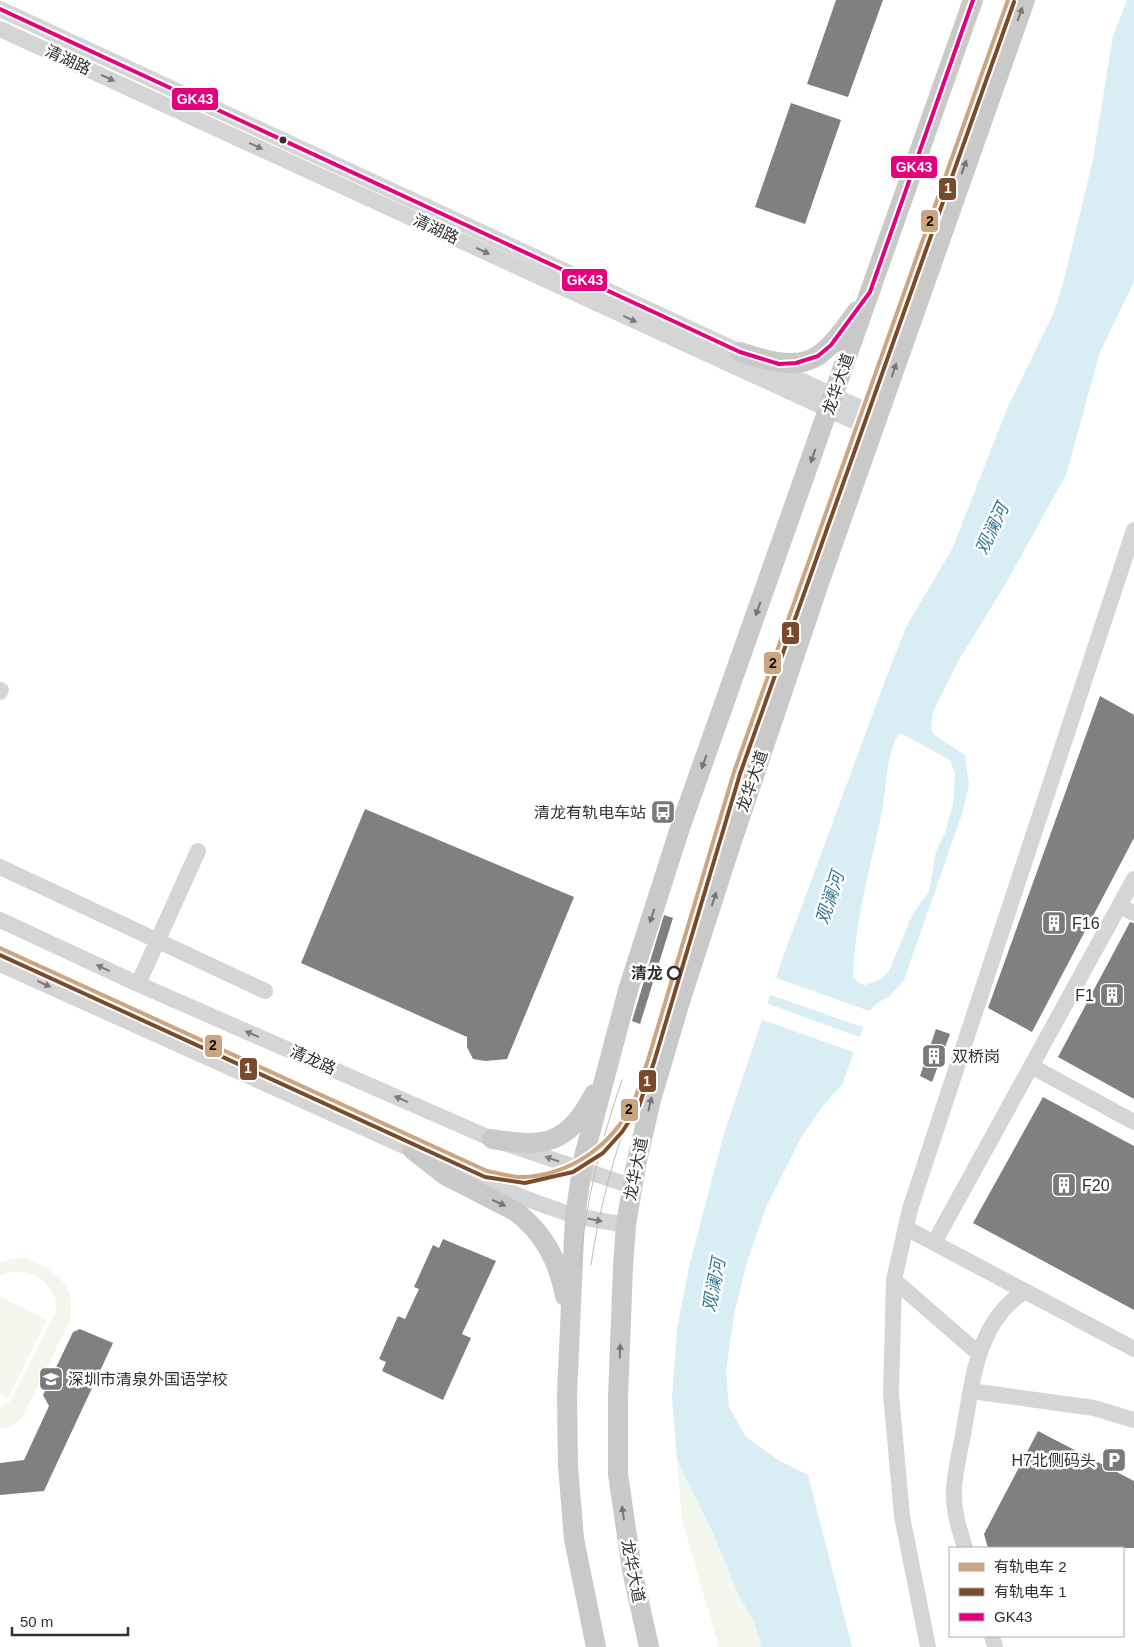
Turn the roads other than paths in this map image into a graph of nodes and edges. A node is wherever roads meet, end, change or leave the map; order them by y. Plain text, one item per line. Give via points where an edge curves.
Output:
1 (973, 0) edge
2 (1025, 0) edge
3 (0, 9) edge
4 (0, 29) edge
5 (870, 292) junction
6 (740, 352) junction
7 (831, 403) junction
8 (875, 423) junction
9 (1134, 530) edge
10 (198, 851) dead end
11 (0, 867) edge
12 (1134, 879) edge
13 (1119, 906) junction
14 (1134, 914) edge
15 (0, 920) edge
16 (158, 940) junction
17 (0, 964) edge
18 (138, 984) junction
19 (266, 991) dead end
20 (1031, 1066) junction
21 (608, 1068) junction
22 (1134, 1122) edge
23 (492, 1139) junction
24 (413, 1150) junction
25 (581, 1170) junction
26 (631, 1186) junction
27 (575, 1216) junction
28 (626, 1225) junction
29 (906, 1228) junction
30 (934, 1243) junction
31 (894, 1280) junction
32 (1025, 1291) junction
33 (570, 1322) junction
34 (1134, 1349) edge
35 (978, 1353) junction
36 (971, 1391) junction
37 (1134, 1420) edge
38 (965, 1547) edge
39 (596, 1647) edge
40 (649, 1647) edge
41 (928, 1647) edge

1 - 5 main road, 龙华大道
8 -> 2 main road, 龙华大道
3 - 6 street, 清湖路
4 -> 7 street, 清湖路
5 - 6 main road via 831,345 818,356 790,364
5 - 7 main road, 龙华大道
6 - 7 street, 清湖路
7 - 8 street, 清湖路
7 -> 21 main road, 龙华大道 via 680,828 628,990
26 -> 8 main road, 龙华大道 via 651,1100 679,1006
9 - 29 street
10 - 16 street
11 - 16 street
12 - 13 street
13 - 14 street
13 - 20 street
18 -> 15 street, 清龙路
16 - 18 street
16 - 19 street
17 -> 24 street
23 -> 18 street, 清龙路
20 - 22 street
20 - 30 street
21 - 23 main road via 589,1104 561,1136 532,1144
21 - 25 main road, 龙华大道
25 -> 23 street, 清龙路
24 - 27 street via 532,1202
24 -> 33 main road via 452,1180 515,1211 534,1228 557,1264
25 - 26 street, 清龙路
25 - 27 main road, 龙华大道
26 - 28 main road, 龙华大道
27 -> 28 street
27 - 33 main road, 龙华大道
40 -> 28 main road, 龙华大道 via 632,1570 618,1474
29 - 30 street
29 - 31 street
30 - 32 street
31 - 35 street
31 - 41 street via 891,1394 901,1507
32 - 34 street
32 - 35 street via 1011,1300 992,1324
33 - 39 main road, 龙华大道 via 567,1394 569,1484 574,1539
35 - 36 street
36 - 37 street via 1094,1408
36 - 38 street via 954,1489 955,1517

